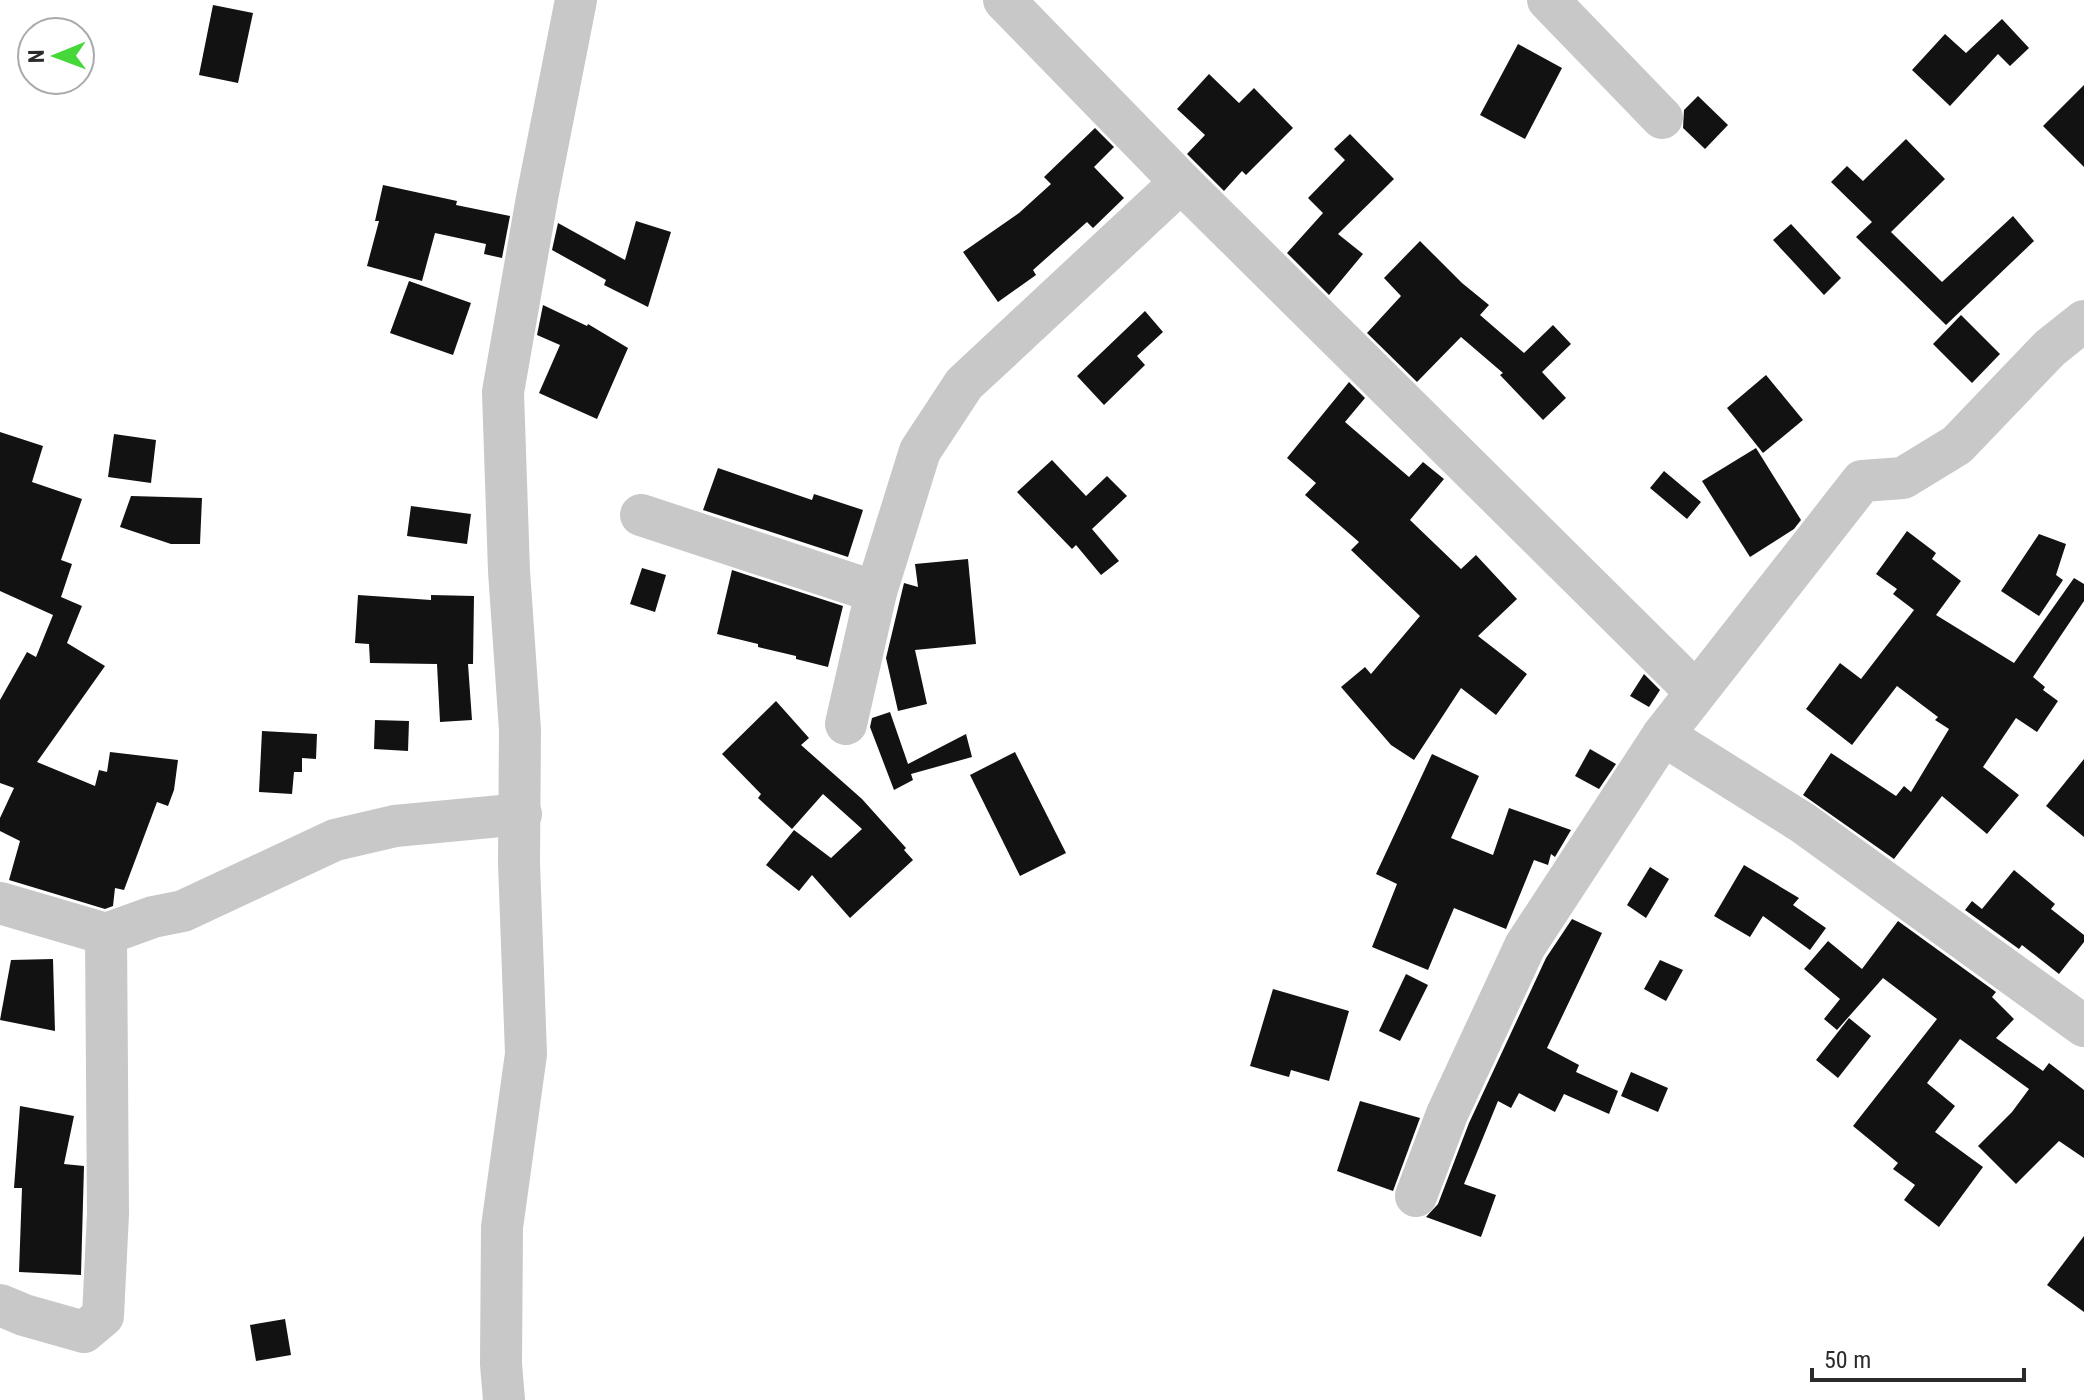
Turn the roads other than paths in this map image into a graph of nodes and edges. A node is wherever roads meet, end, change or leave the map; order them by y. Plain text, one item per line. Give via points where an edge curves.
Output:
1 (576, 0) edge
2 (1004, 0) edge
3 (1548, 0) edge
4 (1662, 118) dead end
5 (1181, 182) junction
6 (2084, 321) edge
7 (641, 515) dead end
8 (876, 592) junction
9 (1696, 692) junction
10 (846, 724) dead end
11 (1663, 735) junction
12 (521, 814) junction
13 (0, 903) edge
14 (106, 934) junction
15 (2084, 1026) edge
16 (1416, 1196) dead end
17 (0, 1305) edge
18 (504, 1400) edge

1 - 12 street via 503,392
2 - 5 street
3 - 4 street
5 - 8 street via 964,384 920,451
5 - 9 street
6 - 9 street via 2050,348 1957,445 1903,478 1862,481
7 - 8 street
8 - 10 street
9 - 11 street
11 - 15 street via 1803,823
11 - 16 street via 1525,946 1447,1114
12 - 14 street via 395,826 335,840 183,911
12 - 18 street via 526,1054 502,1227
13 - 14 street
14 - 17 street via 108,1214 103,1316 84,1332

